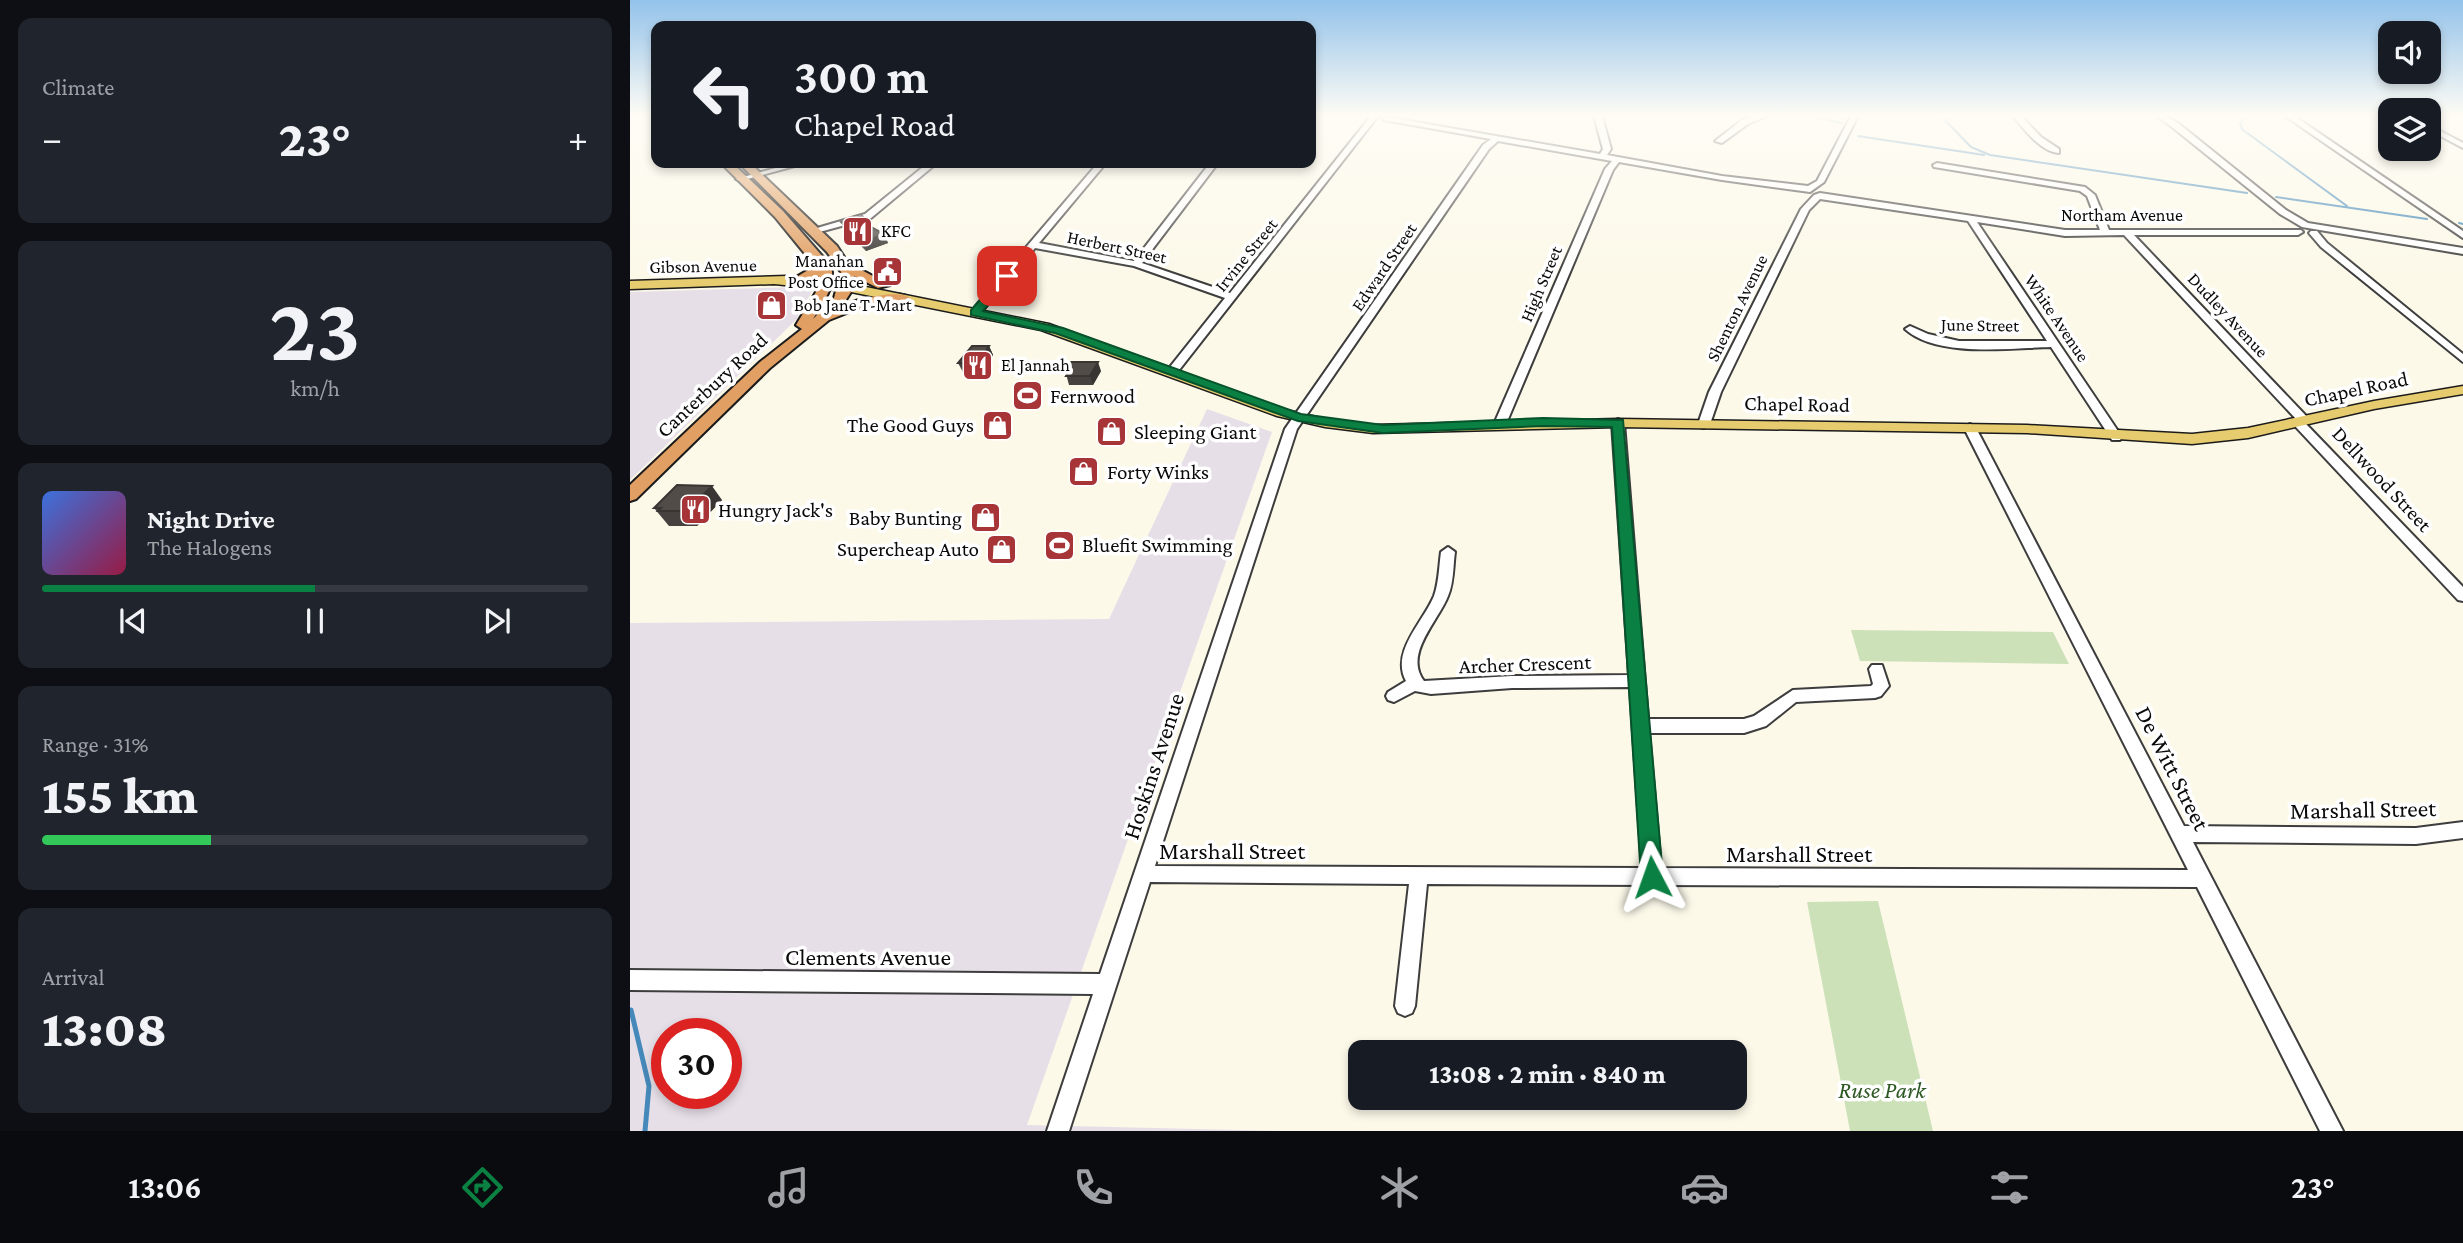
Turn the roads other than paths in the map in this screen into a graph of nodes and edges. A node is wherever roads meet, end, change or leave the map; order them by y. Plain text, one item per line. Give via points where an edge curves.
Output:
1 (731, 169) edge
2 (750, 169) edge
3 (780, 169) edge
4 (926, 169) edge
5 (1097, 169) edge
6 (1210, 169) edge
7 (1337, 169) edge
8 (1470, 169) edge
9 (1609, 169) edge
10 (1674, 169) edge
11 (1831, 169) edge
12 (1960, 169) edge
13 (2232, 169) edge
14 (2365, 169) edge
15 (756, 175) junction
16 (740, 179) junction
17 (1807, 192) junction
18 (1820, 192) junction
19 (1805, 209) junction
20 (1970, 218) junction
21 (2303, 229) junction
22 (812, 231) junction
23 (2106, 233) junction
24 (2127, 233) junction
25 (2463, 234) edge
26 (1033, 246) junction
27 (2463, 251) edge
28 (1136, 264) junction
29 (823, 265) junction
30 (846, 278) junction
31 (800, 279) junction
32 (776, 281) junction
33 (827, 281) junction
34 (630, 285) edge
35 (883, 285) joint
36 (1232, 297) junction
37 (905, 299) junction
38 (979, 309) junction
39 (820, 321) junction
40 (1910, 329) dead end
41 (796, 338) junction
42 (2053, 344) junction
43 (2463, 359) edge
44 (1171, 372) junction
45 (2463, 390) edge
46 (1298, 417) junction
47 (2301, 421) junction
48 (1618, 423) junction
49 (1500, 424) junction
50 (1704, 424) junction
51 (1970, 428) junction
52 (2116, 437) junction
53 (630, 495) edge
54 (1448, 552) dead end
55 (2463, 596) edge
56 (1877, 669) dead end
57 (1637, 681) junction
58 (1416, 683) junction
59 (1394, 696) dead end
60 (1640, 726) junction
61 (2463, 830) edge
62 (2179, 834) junction
63 (1143, 874) junction
64 (1419, 875) junction
65 (1652, 877) junction
66 (2202, 879) junction
67 (630, 980) edge
68 (1107, 984) junction
69 (1405, 1006) dead end
70 (1058, 1131) edge
71 (2332, 1131) edge

1 - 16 highway
2 - 15 highway
3 - 15 street
4 - 22 street via 868,216
5 - 26 street
6 - 28 street
7 - 36 street, Irvine Street
8 - 46 street, Edward Street
9 - 49 street, High Street
10 - 17 street
11 - 18 street, Shenton Avenue
12 - 23 street via 2082,189 2091,195
13 - 21 street
14 - 25 street
15 - 16 street
15 - 22 highway
16 - 29 highway via 779,214
17 - 18 street, Northam Avenue
17 - 19 street, Shenton Avenue
18 - 19 street, Shenton Avenue
18 - 20 street, Northam Avenue
19 - 50 street, Shenton Avenue via 1715,392
20 - 23 street, Northam Avenue via 2065,233
20 - 42 street, White Avenue
21 - 24 street, Northam Avenue
21 - 27 street, Northam Avenue
21 - 43 street
22 - 30 highway
23 - 24 street, Northam Avenue
24 - 47 street, Dudley Avenue
26 - 28 street, Herbert Street
26 - 38 street
28 - 36 street, Herbert Street
29 - 31 highway
29 - 33 highway
30 - 33 main road, Gibson Avenue
30 - 35 highway
30 - 37 main road, Chapel Road
30 - 39 highway, Canterbury Road via 838,302
31 - 32 main road, Gibson Avenue
31 - 33 main road, Gibson Avenue
32 - 33 main road, Gibson Avenue
32 - 34 main road, Gibson Avenue
33 - 41 highway, Canterbury Road
35 - 38 main road, Chapel Road
36 - 44 street, Irvine Street
37 - 38 main road, Chapel Road
37 - 39 highway via 865,301
38 - 44 main road, Chapel Road via 1059,330
39 - 41 highway, Canterbury Road
40 - 42 street, June Street via 1940,343
41 - 53 highway, Canterbury Road
42 - 52 street, White Avenue
44 - 46 main road, Chapel Road
45 - 47 main road, Chapel Road
46 - 49 main road, Chapel Road via 1383,429
46 - 63 street, Hoskins Avenue
47 - 52 main road, Chapel Road via 2206,439
47 - 55 street, Dellwood Street
48 - 49 main road, Chapel Road
48 - 50 main road, Chapel Road
48 - 57 street
50 - 51 main road, Chapel Road
51 - 52 main road, Chapel Road
51 - 62 street, De Witt Street
54 - 58 street via 1443,590 1412,654 1411,675
56 - 60 street via 1881,686 1875,692 1793,696 1752,724
57 - 58 street, Archer Crescent via 1431,688
57 - 60 street
58 - 59 street
60 - 65 street
61 - 62 street, Marshall Street via 2416,836
62 - 66 street, De Witt Street
63 - 64 street, Marshall Street
63 - 68 street, Hoskins Avenue
64 - 65 street, Marshall Street
64 - 69 street
65 - 66 street, Marshall Street
66 - 71 street, De Witt Street
67 - 68 street, Clements Avenue
68 - 70 street, Hoskins Avenue

